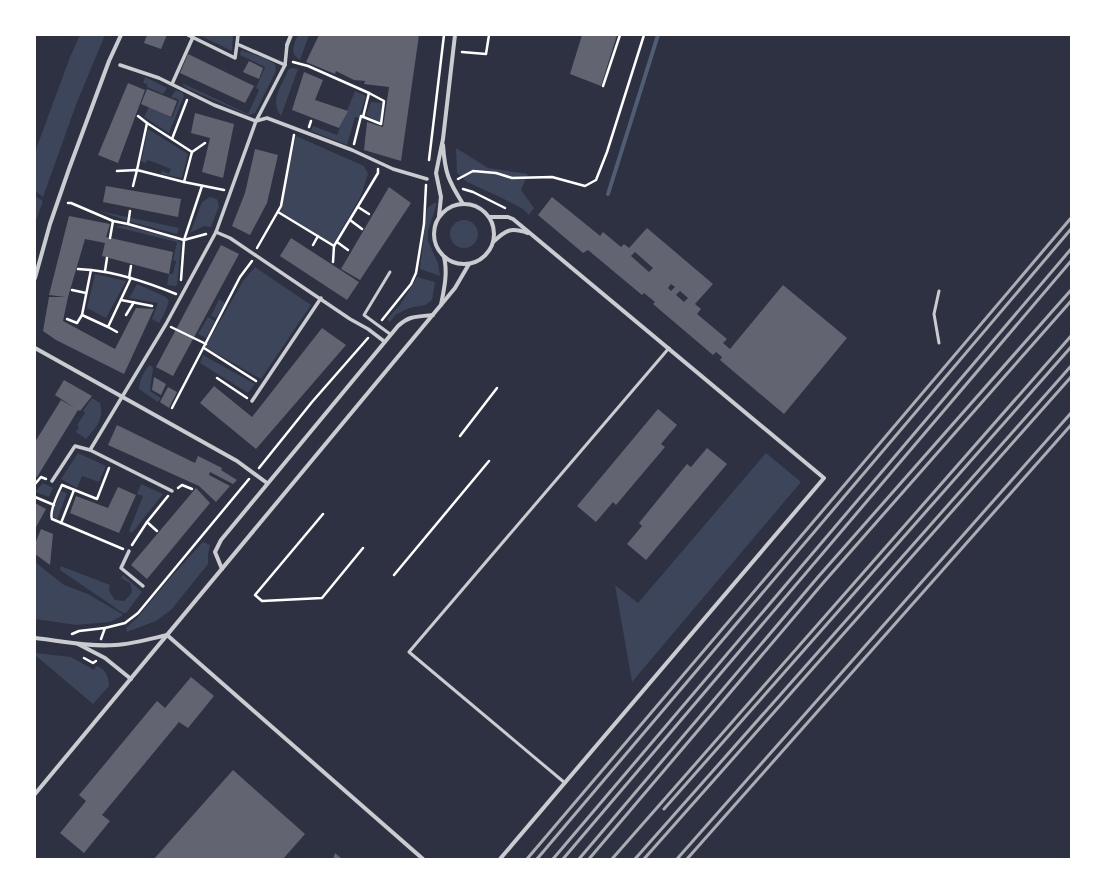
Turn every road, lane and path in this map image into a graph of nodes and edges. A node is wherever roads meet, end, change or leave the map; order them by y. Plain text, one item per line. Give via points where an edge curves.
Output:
1 (121, 35) edge
2 (188, 35) edge
3 (238, 35) edge
4 (291, 35) edge
5 (444, 35) edge
6 (455, 35) edge
7 (489, 35) edge
8 (620, 35) edge
9 (644, 35) edge
10 (193, 37) junction
11 (237, 44) junction
12 (287, 45) joint
13 (462, 52) dead end
14 (286, 60) junction
15 (120, 65) dead end
16 (285, 65) junction
17 (172, 84) junction
18 (603, 86) dead end
19 (190, 93) junction
20 (370, 93) junction
21 (138, 116) dead end
22 (363, 117) junction
23 (256, 121) junction
24 (147, 123) junction
25 (295, 129) junction
26 (443, 139) junction
27 (172, 140) junction
28 (205, 143) dead end
29 (352, 150) junction
30 (192, 152) junction
31 (377, 163) junction
32 (429, 164) dead end
33 (136, 170) junction
34 (117, 171) dead end
35 (427, 179) joint
36 (458, 179) dead end
37 (184, 182) junction
38 (133, 186) dead end
39 (202, 186) junction
40 (459, 189) dead end
41 (230, 191) junction
42 (431, 199) dead end
43 (426, 200) junction
44 (68, 203) dead end
45 (463, 204) junction
46 (358, 207) junction
47 (507, 209) dead end
48 (130, 212) dead end
49 (278, 212) junction
50 (370, 214) dead end
51 (439, 216) junction
52 (489, 217) junction
53 (350, 220) junction
54 (113, 221) junction
55 (128, 224) junction
56 (362, 228) dead end
57 (216, 232) junction
58 (530, 234) junction
59 (318, 236) junction
60 (110, 238) dead end
61 (184, 240) junction
62 (337, 242) junction
63 (493, 242) junction
64 (313, 245) dead end
65 (334, 246) junction
66 (348, 250) dead end
67 (254, 255) junction
68 (444, 257) junction
69 (107, 258) dead end
70 (333, 262) dead end
71 (469, 264) junction
72 (131, 266) dead end
73 (78, 269) dead end
74 (91, 270) junction
75 (105, 271) junction
76 (390, 272) dead end
77 (35, 278) edge
78 (130, 278) junction
79 (72, 290) dead end
80 (939, 291) dead end
81 (86, 293) junction
82 (180, 296) junction
83 (321, 298) junction
84 (121, 300) junction
85 (134, 302) junction
86 (152, 306) dead end
87 (441, 306) junction
88 (82, 315) junction
89 (126, 315) dead end
90 (433, 315) junction
91 (67, 319) dead end
92 (166, 324) junction
93 (378, 325) junction
94 (108, 327) junction
95 (117, 332) dead end
96 (373, 332) junction
97 (390, 334) junction
98 (385, 342) junction
99 (939, 343) dead end
100 (206, 344) junction
101 (35, 348) edge
102 (204, 348) junction
103 (669, 348) junction
104 (217, 378) dead end
105 (263, 384) junction
106 (497, 388) dead end
107 (122, 396) junction
108 (252, 401) joint
109 (172, 408) dead end
110 (460, 436) dead end
111 (90, 450) junction
112 (112, 461) junction
113 (489, 461) dead end
114 (254, 474) junction
115 (52, 481) junction
116 (35, 484) edge
117 (267, 484) junction
118 (62, 485) junction
119 (192, 489) dead end
120 (74, 490) junction
121 (172, 492) junction
122 (35, 497) edge
123 (54, 505) junction
124 (323, 514) dead end
125 (147, 522) junction
126 (61, 523) junction
127 (157, 530) dead end
128 (363, 548) dead end
129 (128, 551) junction
130 (222, 569) junction
131 (394, 575) dead end
132 (143, 586) dead end
133 (105, 628) junction
134 (168, 635) junction
135 (102, 636) dead end
136 (35, 638) edge
137 (58, 641) junction
138 (76, 643) junction
139 (131, 679) junction
140 (565, 783) junction
141 (35, 794) edge
142 (423, 859) edge
143 (500, 859) edge

1 - 77 street via 69,169
2 - 10 street
3 - 11 street
4 - 12 street
5 - 32 path
6 - 26 street
7 - 13 path via 486,54
8 - 18 path
9 - 36 path via 596,180 585,186 552,176 512,178 473,170
10 - 11 street via 235,58
10 - 17 street
11 - 16 street
12 - 14 street
14 - 16 street
14 - 20 path via 308,66
15 - 17 street
16 - 23 street
17 - 19 street
19 - 23 street via 214,106
19 - 27 path
20 - 22 path
20 - 22 path via 384,101 380,124
21 - 24 path
22 - 29 path via 361,116
23 - 25 street via 267,118
23 - 41 street
24 - 27 path
24 - 33 path
25 - 29 street
25 - 49 path
26 - 45 street via 447,176
26 - 51 street via 436,173 441,197
27 - 30 path
28 - 30 path
29 - 31 street
30 - 37 path
31 - 35 street
31 - 46 path via 378,173
33 - 34 path
33 - 37 path
33 - 38 path
35 - 43 path
37 - 39 path
39 - 41 path
39 - 61 path
40 - 47 path via 464,188
41 - 57 street
42 - 43 path
43 - 93 path via 416,273 411,284
44 - 54 path
45 - 51 street via 449,207
45 - 52 street via 478,207
46 - 50 path
46 - 53 path
48 - 55 path
49 - 59 path
49 - 67 path
51 - 68 street via 433,236
52 - 58 street via 513,219
52 - 63 street via 494,229
53 - 56 path
53 - 62 path
54 - 55 path
54 - 60 path
55 - 61 path
57 - 61 path
57 - 67 street via 230,238
57 - 82 street
58 - 63 street via 516,229 508,231
58 - 103 street
59 - 64 path
59 - 65 path
61 - 82 path
62 - 65 path
62 - 66 path
63 - 71 street via 486,255
65 - 70 path
67 - 83 street
67 - 100 path
68 - 71 street via 456,264
68 - 87 street via 446,277
69 - 75 path
71 - 87 street via 456,288
72 - 78 path
73 - 74 path
74 - 75 path
74 - 81 path
75 - 78 path
76 - 93 lane via 364,315
78 - 82 path
78 - 84 path
79 - 81 path
80 - 99 lane via 934,314
81 - 88 path
82 - 92 street
83 - 96 street
83 - 105 street
84 - 85 path
84 - 94 path
85 - 86 path
85 - 89 path
87 - 90 street
88 - 91 path via 77,323
88 - 94 path
90 - 97 street via 408,318
90 - 130 street
92 - 100 path
92 - 107 street
93 - 97 lane
94 - 95 path
96 - 98 street
96 - 114 path
97 - 98 street
98 - 117 street
100 - 102 path
101 - 107 street
102 - 105 path
102 - 109 path
103 - 140 street via 824,478
103 - 140 lane via 409,652
104 - 108 path
105 - 108 street
106 - 110 path
107 - 111 street
107 - 114 street via 237,461
111 - 112 street
111 - 115 street via 75,446
112 - 120 path via 97,499
112 - 121 street
113 - 131 path
114 - 117 street
114 - 133 path via 138,613 125,623
115 - 116 path via 41,476
115 - 118 path
117 - 130 street via 218,544 215,552
118 - 120 path
118 - 123 path
119 - 121 path via 182,485
120 - 126 path
121 - 125 path
122 - 123 path
123 - 126 path via 51,517
124 - 128 path via 255,595 262,601 322,598
125 - 127 path
125 - 129 path
126 - 129 path
129 - 132 street via 121,568
130 - 134 street
133 - 135 path
133 - 137 path via 79,631
134 - 138 street via 116,645
134 - 139 street
134 - 142 street
136 - 137 street
137 - 138 street
138 - 139 street via 105,658
139 - 141 street
140 - 143 street

